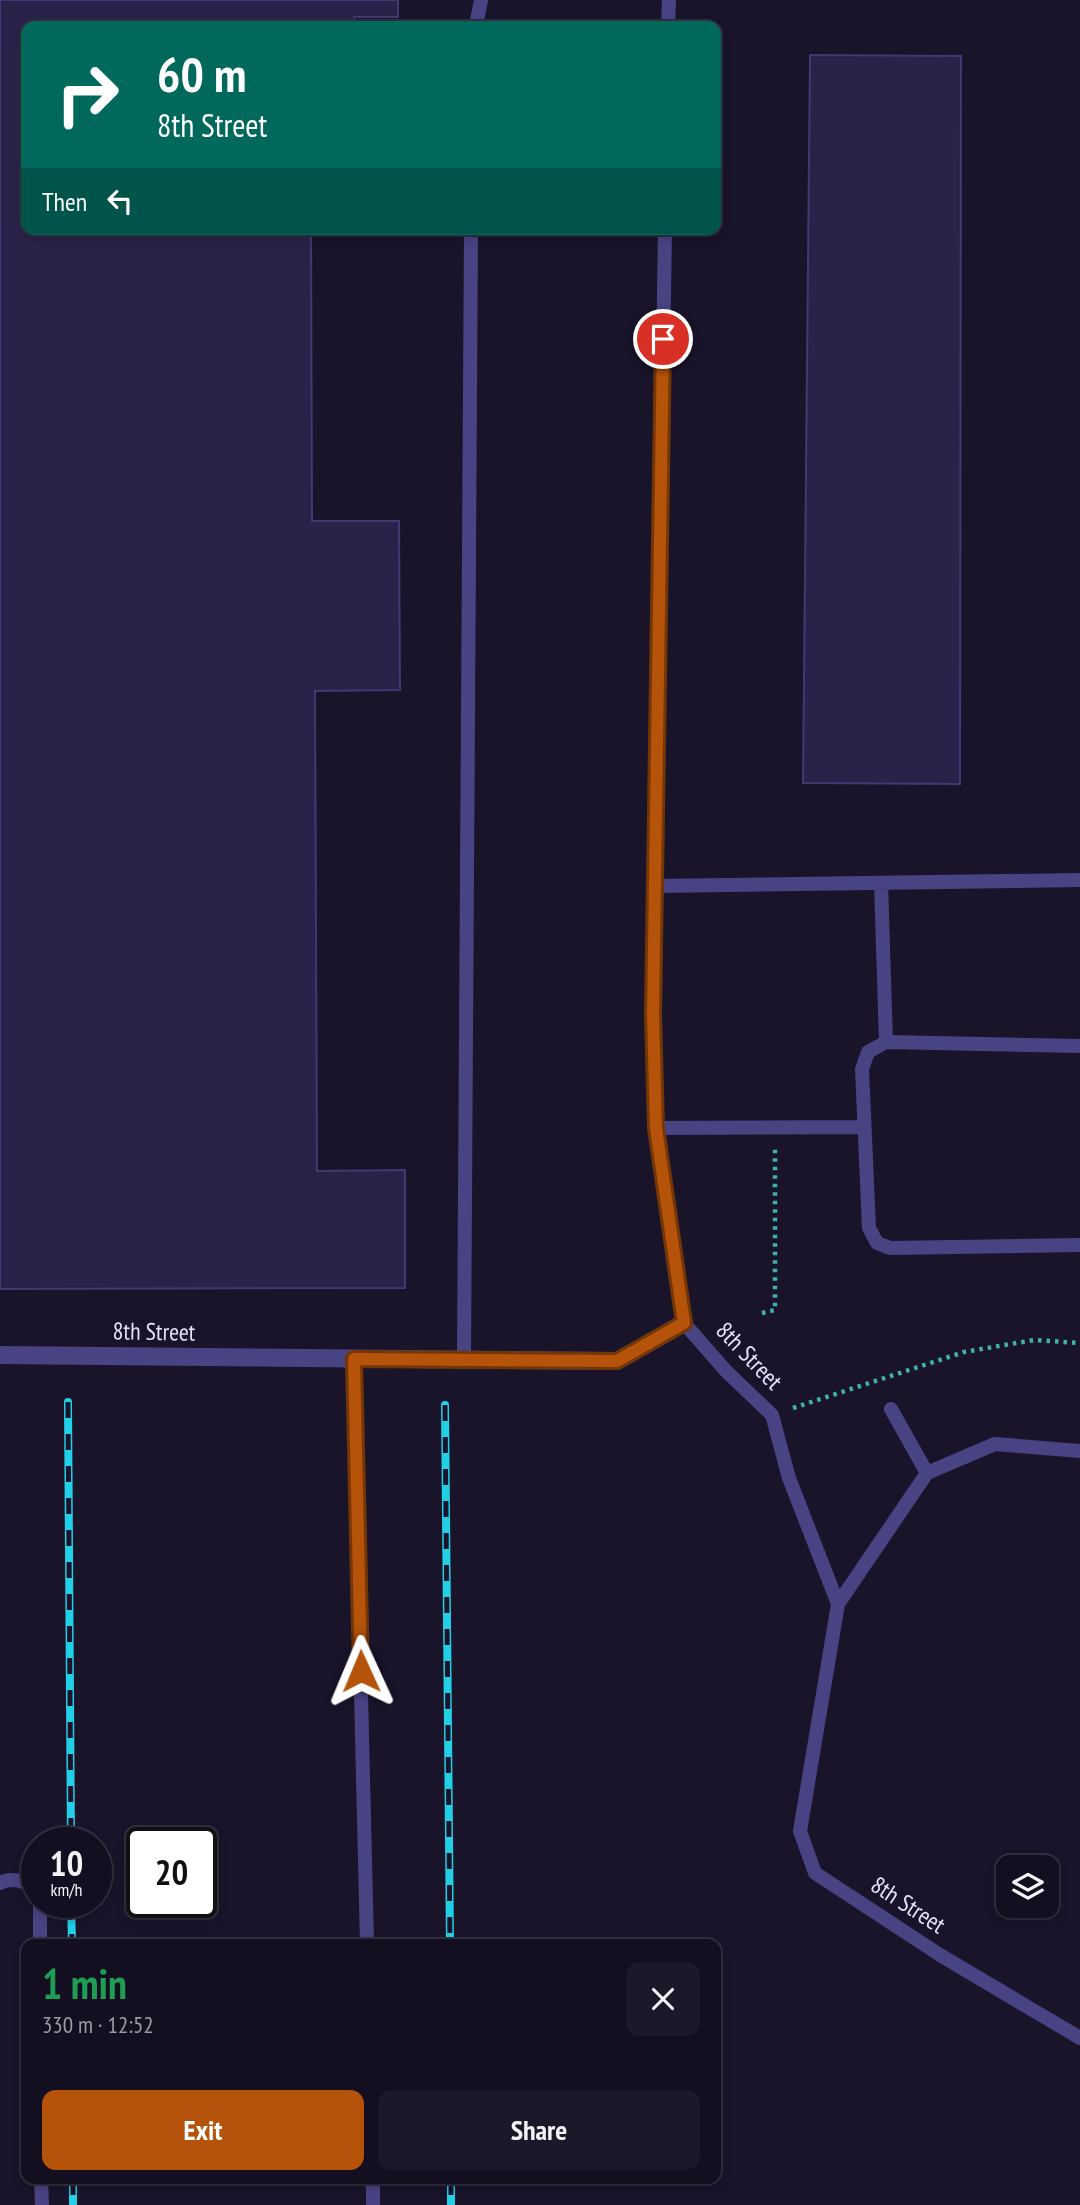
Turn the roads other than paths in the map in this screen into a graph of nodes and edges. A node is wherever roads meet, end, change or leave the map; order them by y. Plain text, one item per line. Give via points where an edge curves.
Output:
1 (481, 0) edge
2 (669, 0) edge
3 (477, 21) edge
4 (668, 21) edge
5 (471, 235) edge
6 (665, 235) edge
7 (1080, 880) edge
8 (881, 883) junction
9 (655, 886) junction
10 (886, 1042) junction
11 (1080, 1046) edge
12 (863, 1127) junction
13 (656, 1128) junction
14 (1080, 1245) edge
15 (684, 1323) junction
16 (0, 1354) edge
17 (354, 1359) junction
18 (464, 1359) junction
19 (891, 1409) dead end
20 (1080, 1451) edge
21 (927, 1473) junction
22 (838, 1604) junction
23 (21, 1881) edge
24 (0, 1883) edge
25 (40, 1918) edge
26 (40, 1939) edge
27 (367, 1939) edge
28 (1080, 2038) edge
29 (41, 2184) edge
30 (373, 2184) edge
31 (42, 2205) edge
32 (373, 2205) edge

1 - 3 lane
2 - 4 lane
5 - 18 lane
6 - 9 lane
7 - 8 lane
8 - 9 lane
8 - 10 lane
9 - 13 lane
10 - 11 lane
10 - 12 lane via 868,1052 862,1069
12 - 13 lane
12 - 14 lane via 869,1228 877,1243 890,1248
13 - 15 lane
15 - 18 street, 8th Street via 617,1361
15 - 22 lane, 8th Street via 772,1415 789,1478
16 - 17 street, 8th Street
17 - 18 street, 8th Street
17 - 27 lane
19 - 21 lane
20 - 21 lane via 995,1444
21 - 22 lane
22 - 28 lane, 8th Street via 800,1831 814,1873
23 - 24 lane
25 - 26 lane
29 - 31 lane
30 - 32 lane

